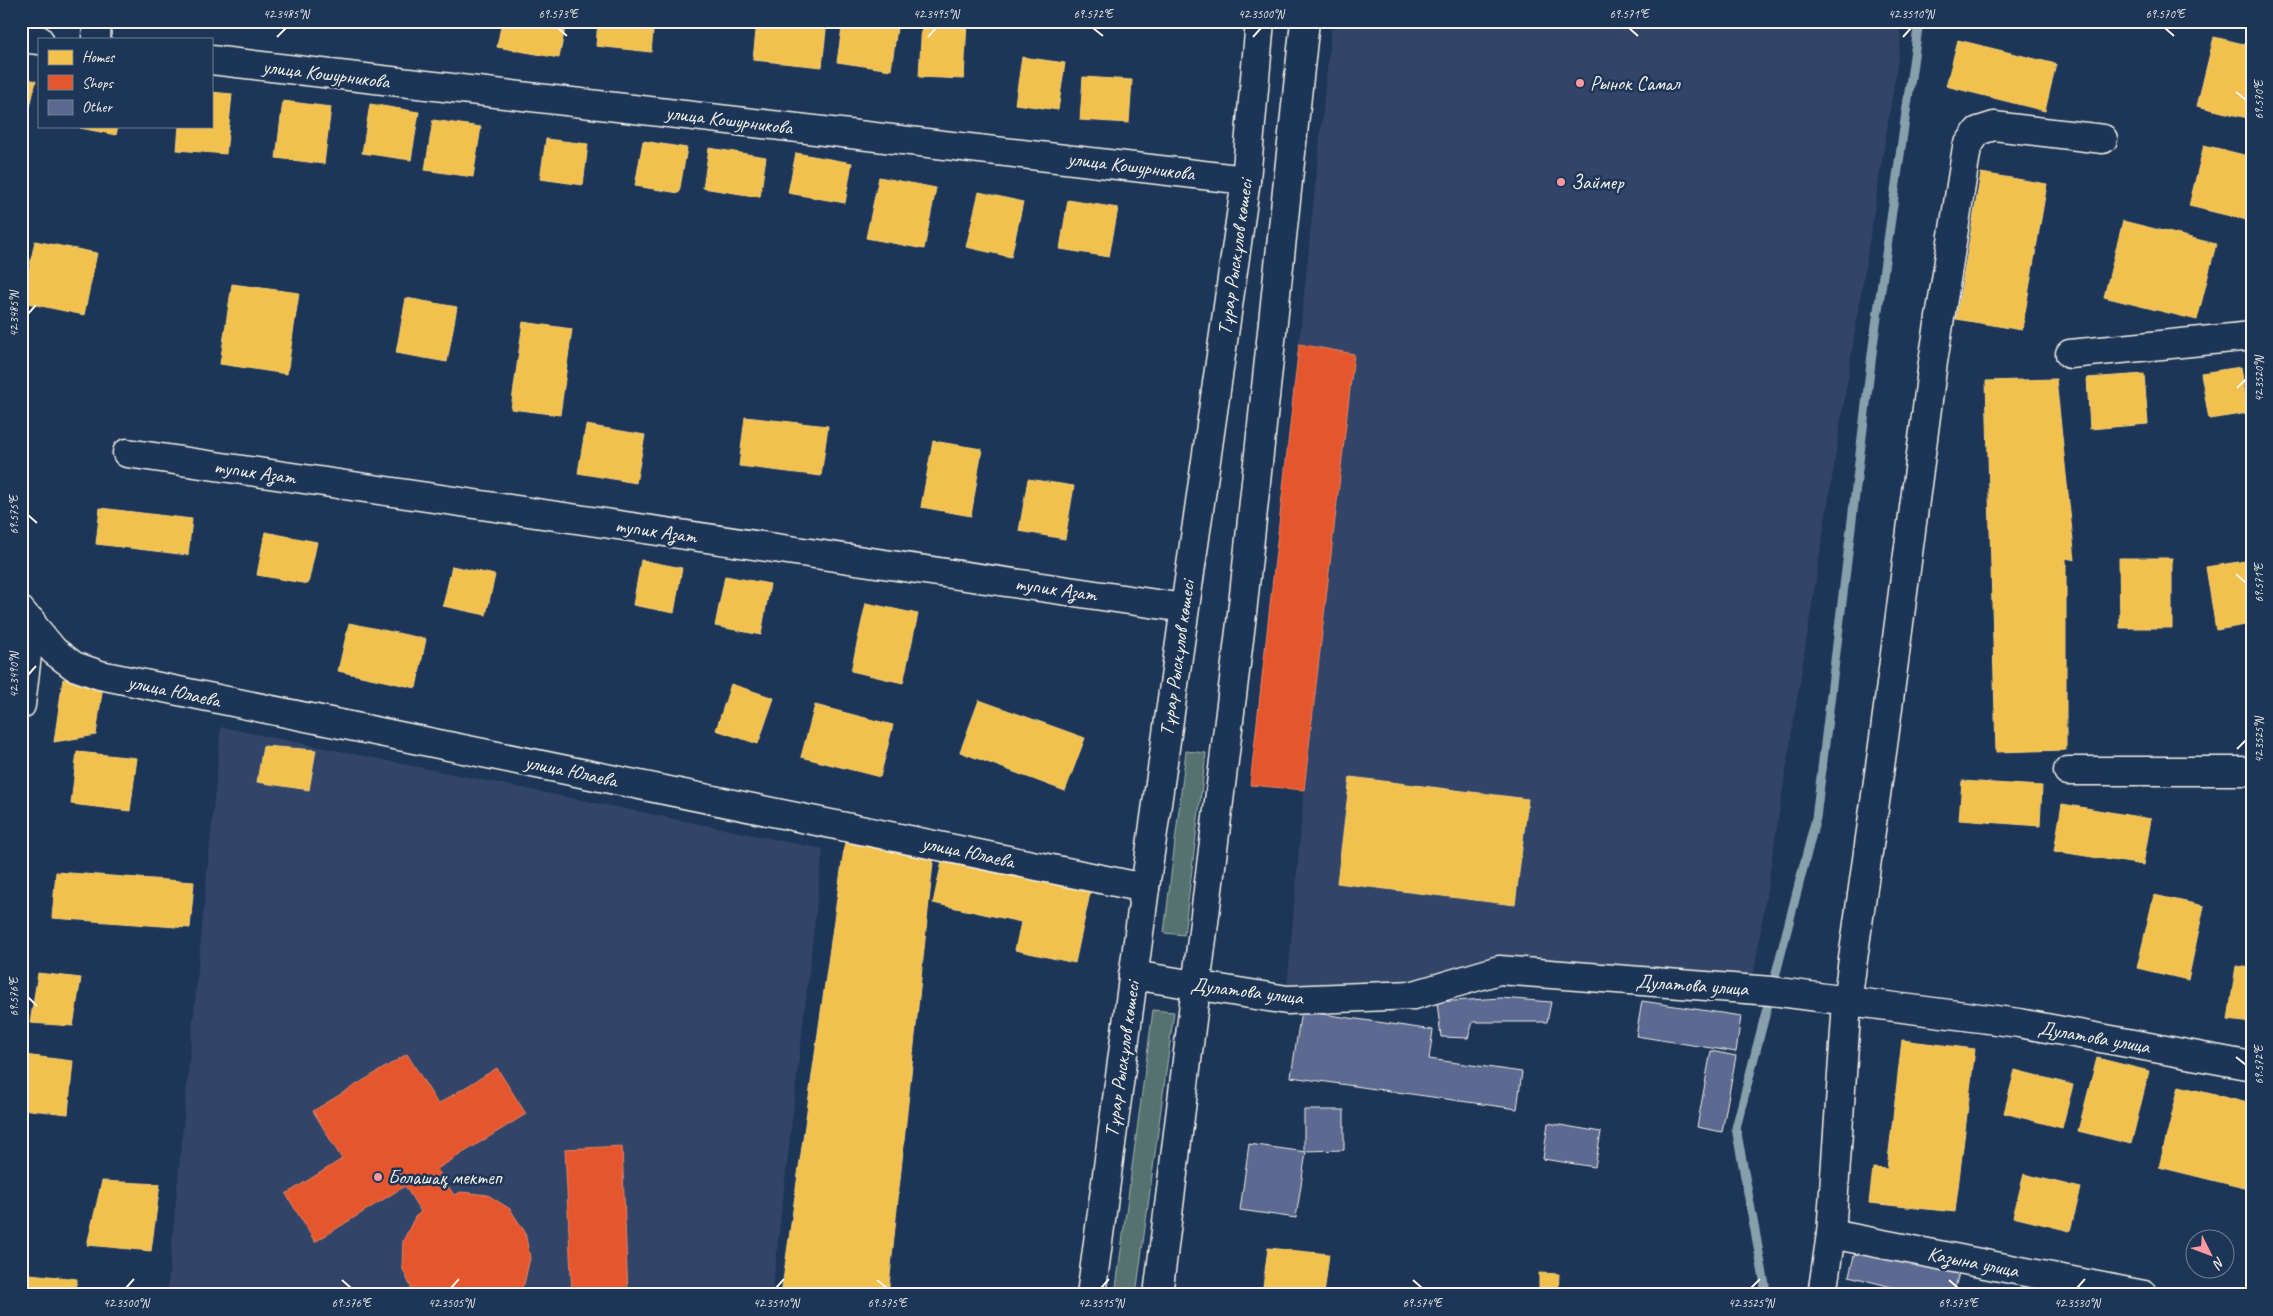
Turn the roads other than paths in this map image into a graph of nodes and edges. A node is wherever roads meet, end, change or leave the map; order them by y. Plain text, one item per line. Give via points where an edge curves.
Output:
1 (98, 21) edge
2 (1260, 21) edge
3 (1305, 21) edge
4 (21, 38) edge
5 (96, 38) edge
6 (38, 40) edge
7 (212, 60) edge
8 (2104, 139) dead end
9 (1246, 180) junction
10 (2252, 336) edge
11 (2070, 354) dead end
12 (127, 453) dead end
13 (1184, 608) junction
14 (26, 616) edge
15 (21, 705) edge
16 (2068, 771) dead end
17 (2252, 771) edge
18 (1144, 888) junction
19 (1133, 975) junction
20 (1196, 986) junction
21 (1847, 1002) junction
22 (2252, 1066) edge
23 (1831, 1234) junction
24 (1091, 1295) edge
25 (1158, 1295) edge
26 (1822, 1295) edge
27 (2144, 1295) edge

1 - 5 street
2 - 9 street, Тұрар Рыскұлов көшесі
3 - 20 street via 1241,622
4 - 6 street
7 - 9 street, улица Кошурникова
8 - 21 street via 1994,126 1978,131 1967,147 1933,362
9 - 13 street, Тұрар Рыскұлов көшесі
10 - 11 street
12 - 13 street, тупик Азат
13 - 18 street, Тұрар Рыскұлов көшесі
14 - 15 street
14 - 18 street, улица Юлаева via 54,651 74,666 100,675
16 - 17 street
18 - 19 street, Тұрар Рыскұлов көшесі
19 - 20 street, Дулатова улица
19 - 24 street, Тұрар Рыскұлов көшесі
20 - 21 street, Дулатова улица via 1286,1000 1414,995 1499,970 1771,991
20 - 25 street
21 - 22 street, Дулатова улица via 2019,1023
21 - 23 street
23 - 26 street
23 - 27 street, Казына улица

